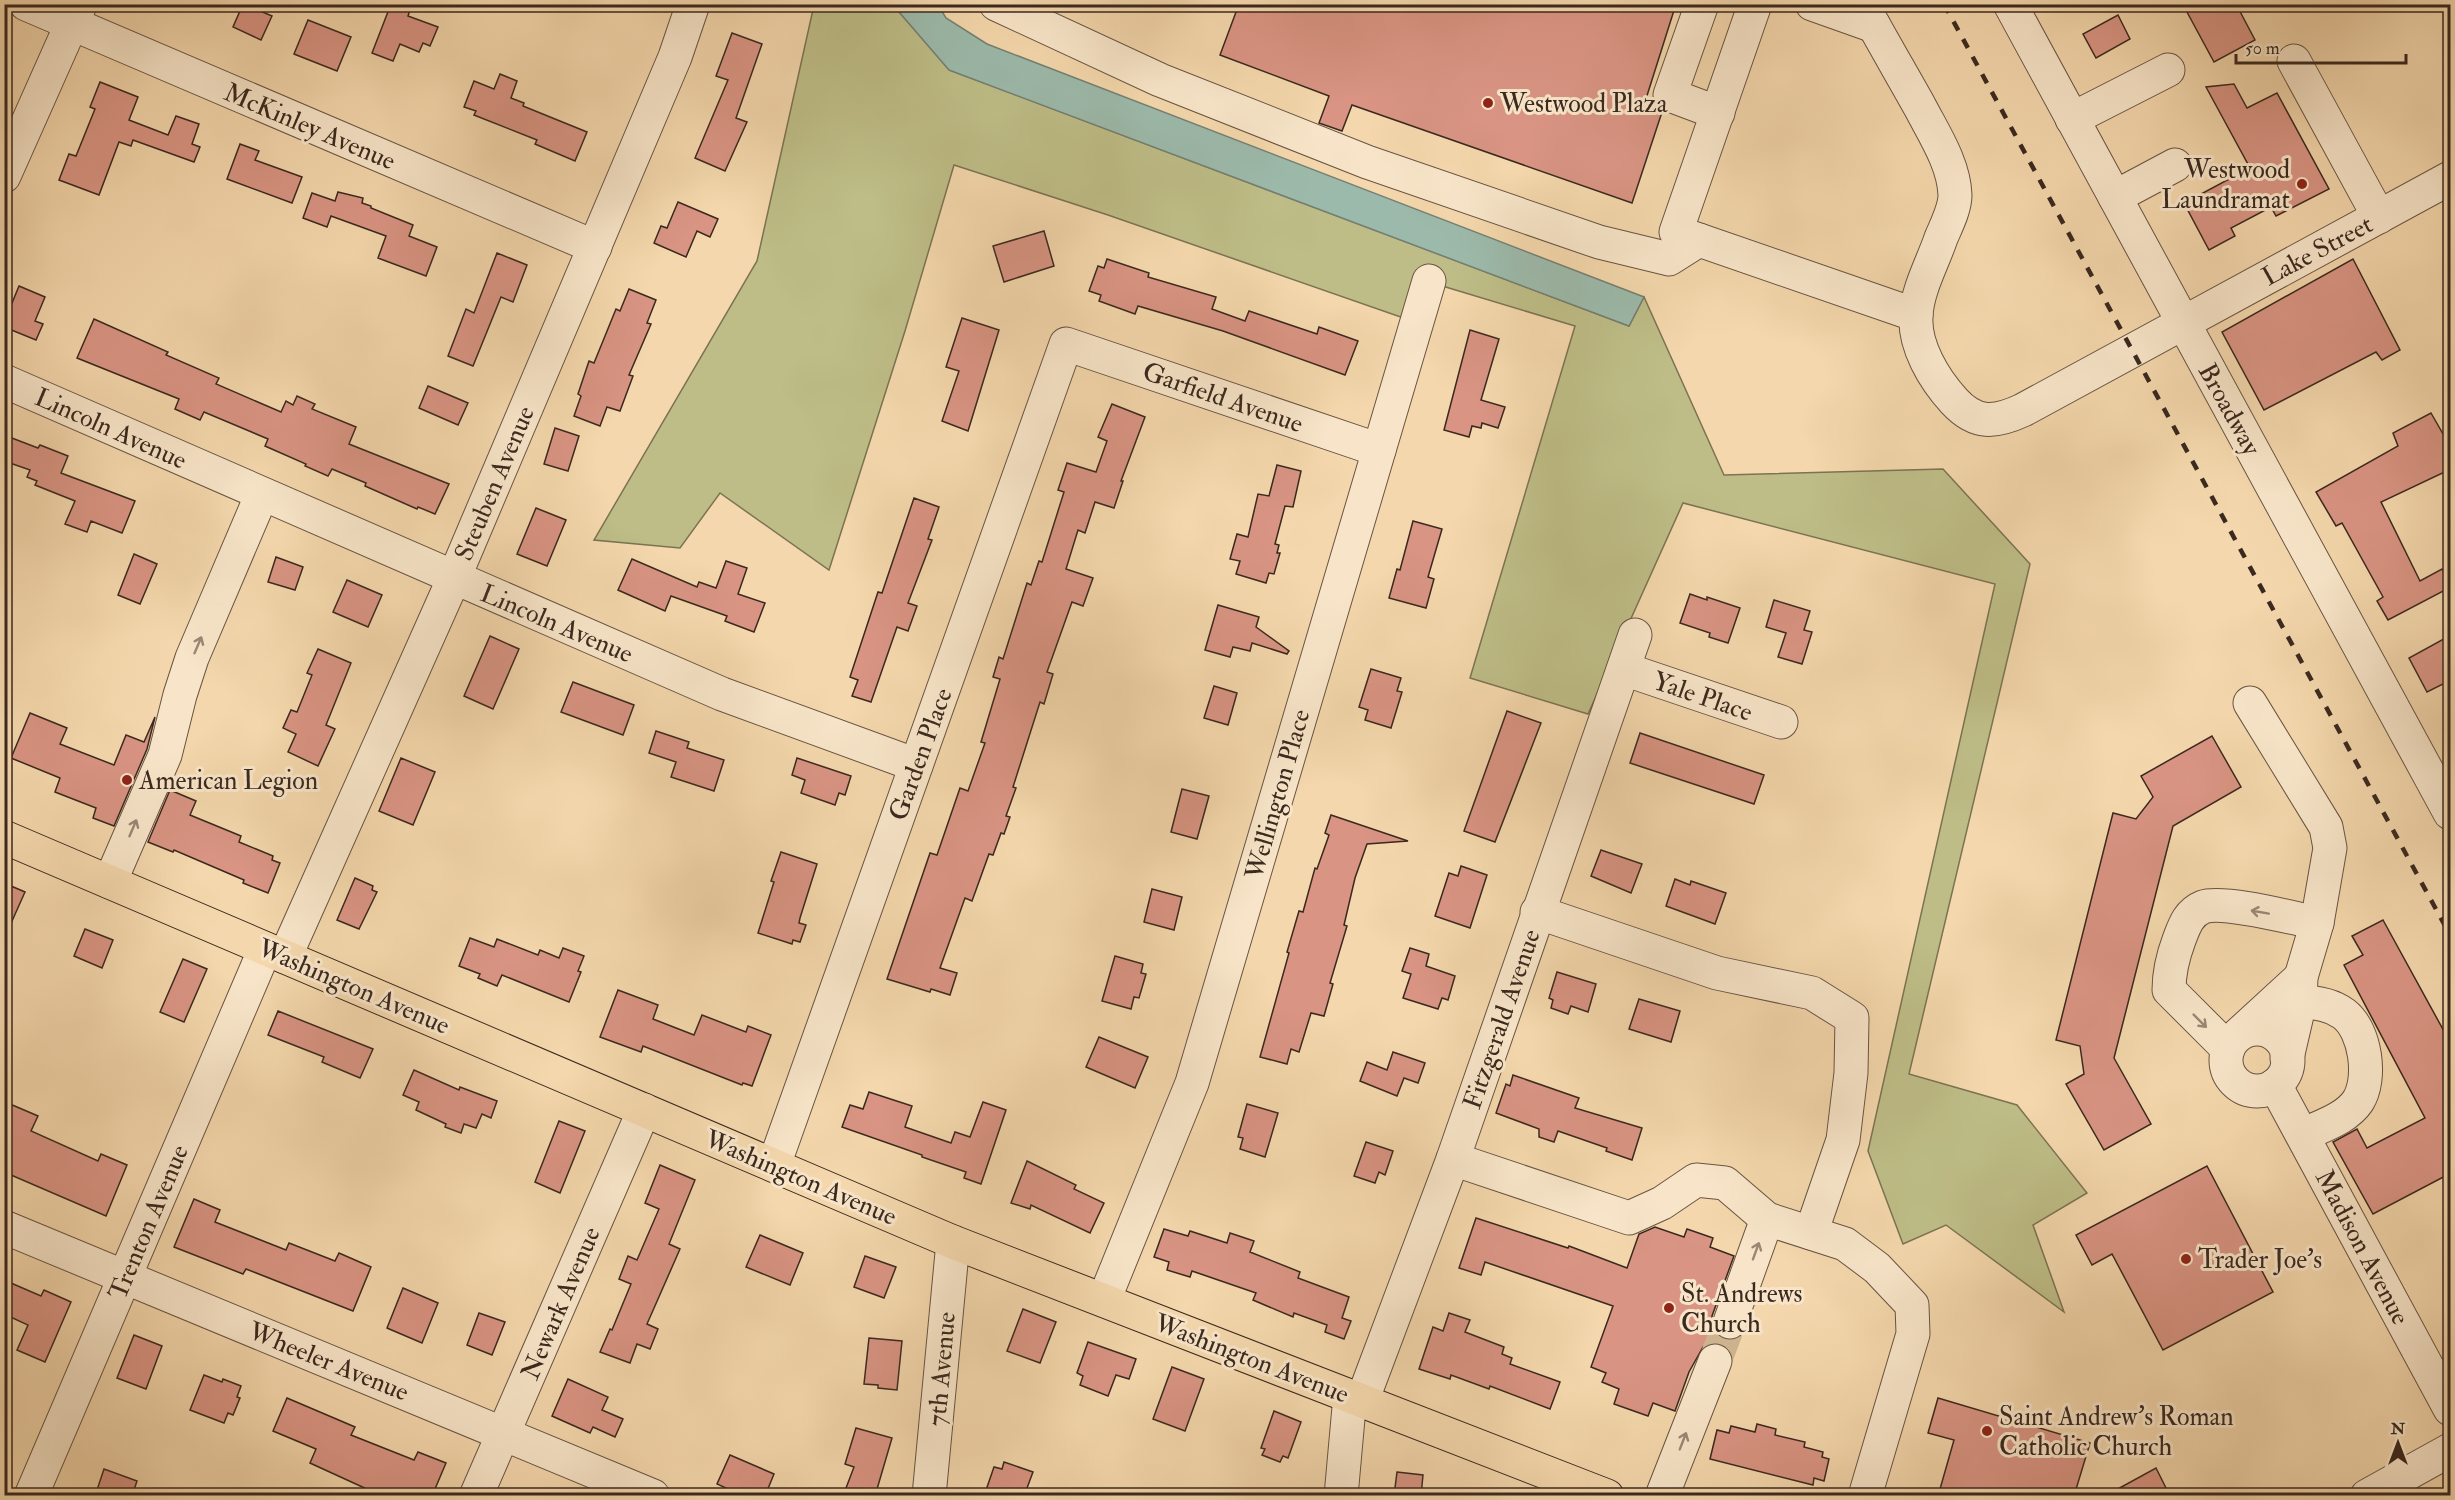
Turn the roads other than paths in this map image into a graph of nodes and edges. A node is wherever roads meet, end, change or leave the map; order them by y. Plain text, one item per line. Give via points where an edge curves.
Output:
1 (26, 4) edge
2 (693, 4) edge
3 (996, 4) edge
4 (1702, 4) edge
5 (1755, 4) edge
6 (1812, 4) edge
7 (2010, 4) edge
8 (75, 14) edge
9 (1868, 15) edge
10 (2294, 61) dead end
11 (2168, 70) dead end
12 (1718, 113) junction
13 (2072, 119) junction
14 (2175, 165) dead end
15 (4, 176) edge
16 (2451, 178) edge
17 (2115, 197) junction
18 (2379, 217) junction
19 (1699, 240) junction
20 (595, 247) junction
21 (1429, 281) dead end
22 (1916, 315) junction
23 (2183, 322) junction
24 (1066, 344) joint
25 (4, 381) edge
26 (1379, 450) junction
27 (262, 494) junction
28 (454, 578) junction
29 (1635, 635) dead end
30 (1624, 669) junction
31 (2250, 703) dead end
32 (1781, 722) dead end
33 (916, 765) junction
34 (2449, 807) edge
35 (4, 837) edge
36 (110, 882) junction
37 (1537, 912) junction
38 (2317, 922) junction
39 (275, 953) junction
40 (2300, 990) junction
41 (2233, 1042) junction
42 (2281, 1071) junction
43 (644, 1110) junction
44 (2302, 1135) junction
45 (1453, 1159) junction
46 (774, 1165) junction
47 (1767, 1220) junction
48 (4, 1227) edge
49 (1811, 1233) junction
50 (953, 1242) junction
51 (125, 1277) junction
52 (1104, 1300) junction
53 (1730, 1322) tunnel mouth
54 (1715, 1361) tunnel mouth
55 (1356, 1398) junction
56 (2451, 1409) edge
57 (504, 1434) junction
58 (2451, 1450) edge
59 (2403, 1487) edge
60 (31, 1496) edge
61 (476, 1496) edge
62 (653, 1496) edge
63 (929, 1496) edge
64 (1341, 1496) edge
65 (1606, 1496) edge
66 (1662, 1496) edge
67 (1865, 1496) edge
68 (2367, 1496) edge

1 - 8 street, McKinley Avenue
2 - 20 street, Steuben Avenue via 675,57
3 - 19 street via 1160,80 1345,153 1599,242 1669,259
4 - 12 street via 1670,94
5 - 12 street
6 - 9 street
7 - 13 street, Broadway
8 - 15 street
8 - 20 street, McKinley Avenue
9 - 22 street via 1946,155 1955,196
10 - 18 street
11 - 13 street
12 - 19 street via 1676,232
13 - 17 street, Broadway
14 - 17 street
16 - 18 street, Lake Street
17 - 23 street, Broadway
18 - 23 street, Lake Street
19 - 22 street
20 - 28 street, Steuben Avenue
21 - 26 street, Wellington Place
22 - 23 street, Lake Street via 1919,342 1935,377 1962,409 1989,420 2023,410
23 - 34 street, Broadway
24 - 26 street, Garfield Avenue
24 - 33 street, Garden Place
25 - 27 street, Lincoln Avenue
26 - 52 street, Wellington Place via 1192,1083
27 - 28 street, Lincoln Avenue
36 -> 27 street via 165,755 192,658
28 - 33 street, Lincoln Avenue via 723,694
28 - 39 street, Steuben Avenue
29 - 30 street, Fitzgerald Avenue
30 - 32 street, Yale Place
30 - 37 street, Fitzgerald Avenue
31 - 38 street via 2326,827 2330,848
33 - 46 street, Garden Place
35 - 36 main road, Washington Avenue
36 - 39 main road, Washington Avenue
37 - 45 street, Fitzgerald Avenue
37 - 49 street via 1717,973 1812,993 1852,1018 1851,1073 1843,1140
38 - 40 street
38 -> 41 street via 2219,905 2202,908 2187,919 2176,947 2169,990
39 - 43 main road, Washington Avenue
39 - 51 street, Trenton Avenue
40 - 41 street
40 - 42 street
40 - 44 street via 2313,1002 2344,1014 2356,1029 2364,1049 2366,1075 2358,1101 2344,1115
41 - 42 street via 2257,1029 2266,1030 2281,1041
41 - 42 street via 2227,1069 2238,1084 2256,1091
42 - 44 street, Madison Avenue
43 - 46 main road, Washington Avenue
43 - 57 street, Newark Avenue
44 - 56 street, Madison Avenue
45 - 47 street via 1629,1218 1662,1203 1696,1180 1725,1183
45 - 55 street, Fitzgerald Avenue
46 - 50 main road, Washington Avenue
47 - 49 street
53 -> 47 street
48 - 51 street, Wheeler Avenue
49 - 67 street via 1845,1244 1877,1268 1912,1305 1913,1334
50 - 52 main road, Washington Avenue
50 - 63 street, 7th Avenue
51 - 57 street, Wheeler Avenue
51 - 60 street, Trenton Avenue
52 - 55 main road, Washington Avenue
66 -> 54 street
55 - 64 street, Fitzgerald Avenue
55 - 65 main road, Washington Avenue
57 - 61 street, Newark Avenue
57 - 62 street, Wheeler Avenue
58 - 59 street
59 - 68 street

